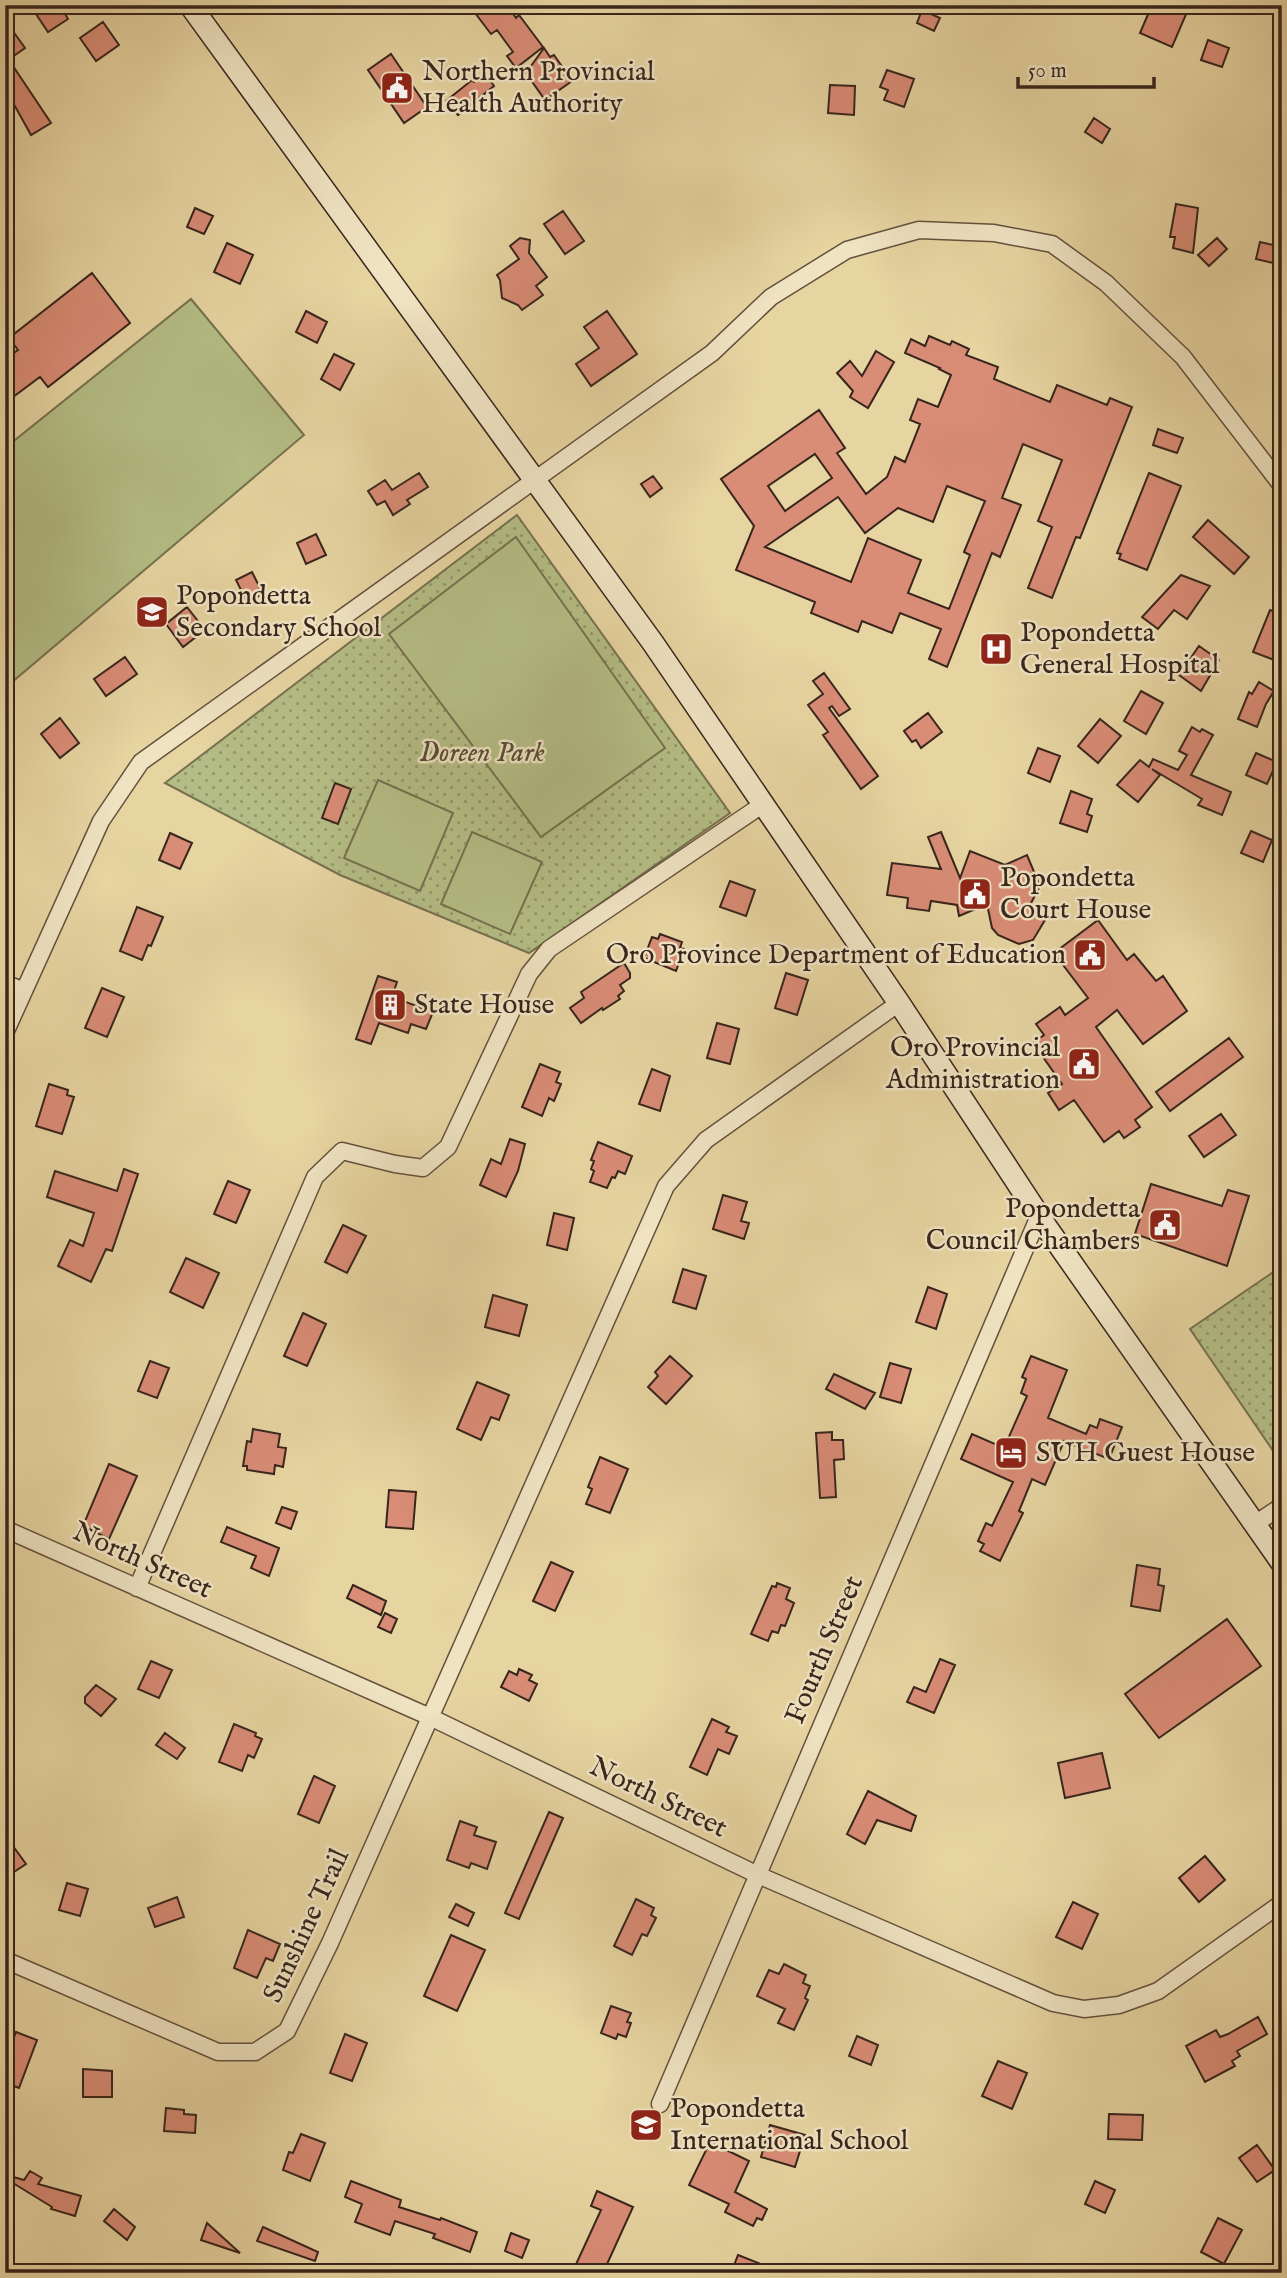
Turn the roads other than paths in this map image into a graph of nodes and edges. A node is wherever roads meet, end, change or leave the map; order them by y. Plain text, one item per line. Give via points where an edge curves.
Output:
1 (190, 5) edge
2 (535, 481) junction
3 (1282, 486) edge
4 (762, 805) junction
5 (5, 983) edge
6 (24, 991) junction
7 (899, 1003) junction
8 (5, 1033) edge
9 (1039, 1216) junction
10 (1282, 1506) edge
11 (1255, 1524) junction
12 (5, 1529) edge
13 (1282, 1563) edge
14 (137, 1588) junction
15 (430, 1717) junction
16 (758, 1875) junction
17 (1282, 1903) edge
18 (5, 1960) edge
19 (660, 2104) dead end

1 - 2 main road
2 - 3 street via 712,352 771,297 847,250 919,230 995,233 1052,244 1106,283 1183,357
2 - 4 main road via 653,643
2 - 6 street via 141,762 101,821
4 - 7 main road
4 - 14 street via 549,949 529,974 447,1147 423,1168 342,1151 315,1177
5 - 6 street
6 - 8 street
7 - 9 main road
7 - 15 street, Sunshine Trail via 706,1140 666,1186
9 - 11 main road
9 - 16 street, Fourth Street
10 - 11 street
11 - 13 main road
12 - 14 street, North Street
14 - 15 street, North Street
15 - 16 street, North Street
15 - 18 street, Sunshine Trail via 287,2031 255,2052 218,2052
16 - 17 street, North Street via 1053,2003 1084,2009 1119,2005 1158,1991
16 - 19 street, Fourth Street

